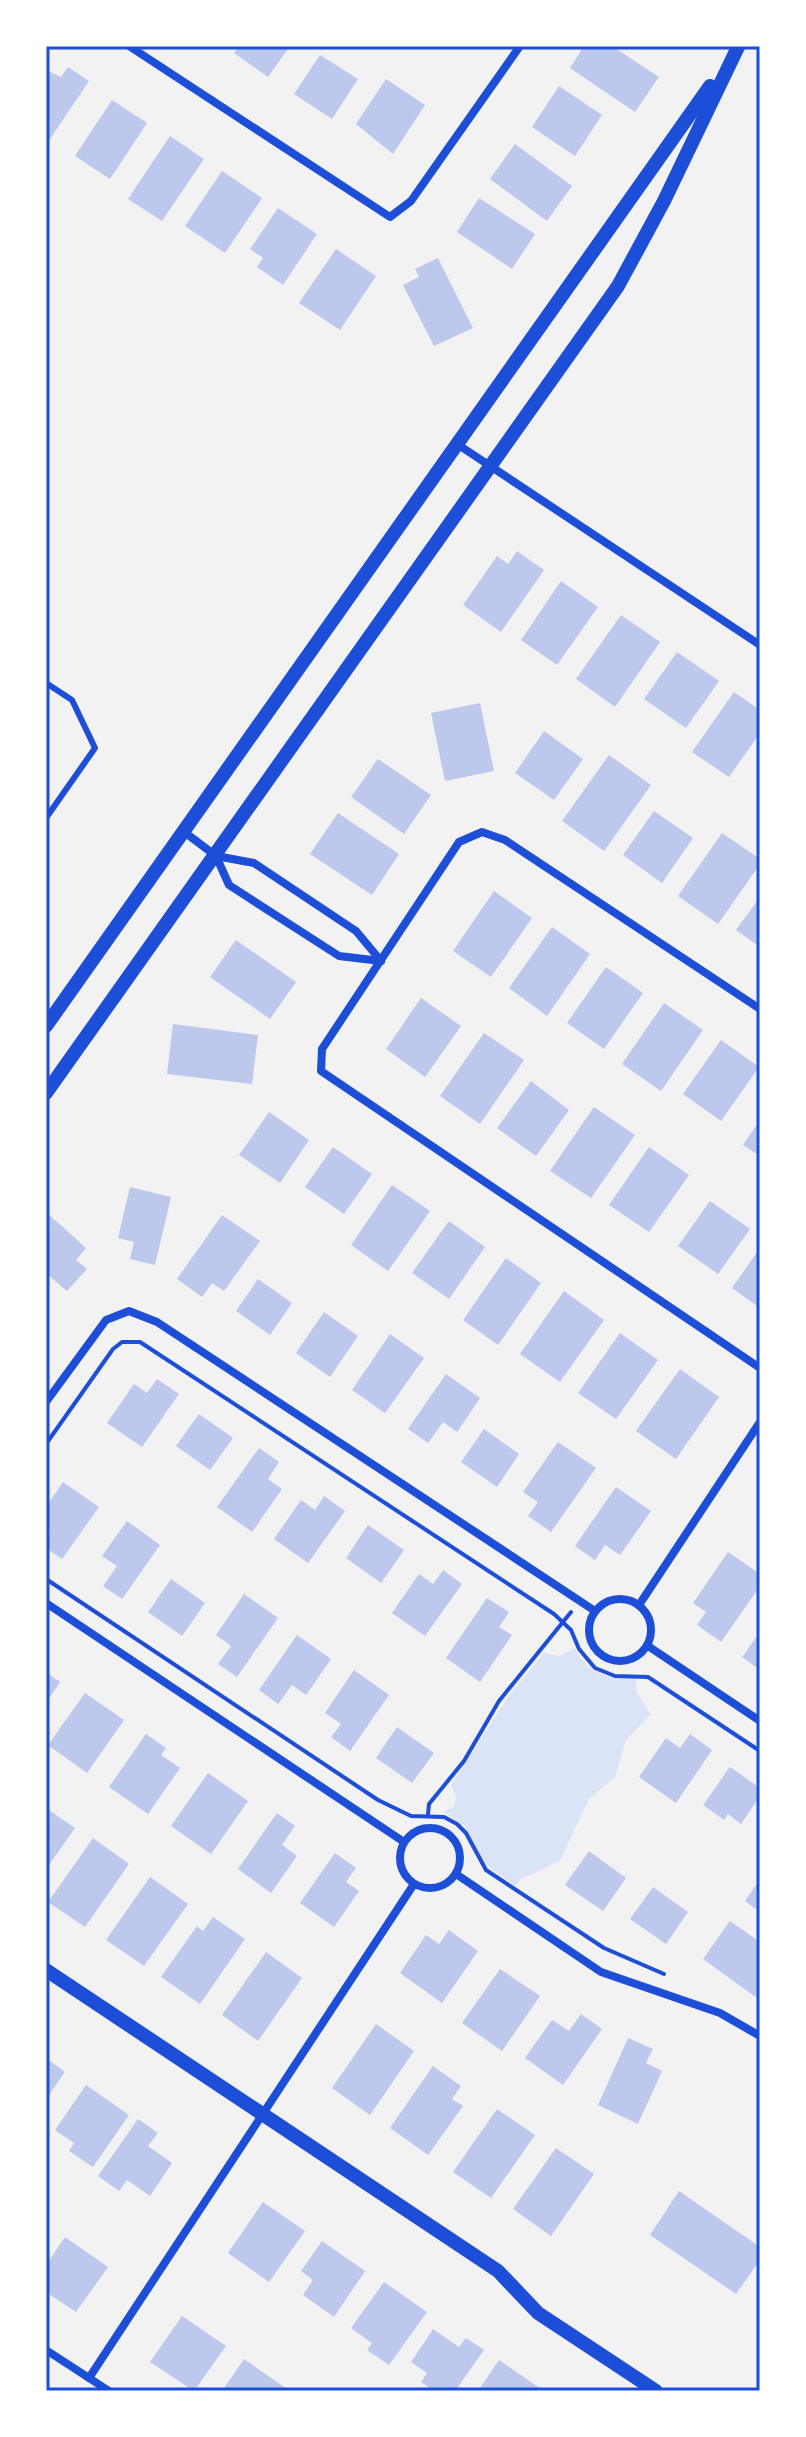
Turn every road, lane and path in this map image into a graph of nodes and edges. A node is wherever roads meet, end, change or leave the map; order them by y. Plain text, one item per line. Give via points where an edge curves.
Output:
1 (129, 46) edge
2 (520, 46) edge
3 (738, 46) edge
4 (456, 444) junction
5 (491, 467) junction
6 (760, 645) edge
7 (46, 683) edge
8 (46, 818) edge
9 (183, 831) junction
10 (216, 856) junction
11 (381, 961) junction
12 (760, 1009) edge
13 (46, 1026) edge
14 (46, 1093) edge
15 (760, 1368) edge
16 (46, 1402) edge
17 (760, 1422) edge
18 (46, 1444) edge
19 (46, 1579) edge
20 (46, 1603) edge
21 (639, 1605) junction
22 (595, 1611) junction
23 (564, 1622) junction
24 (648, 1646) junction
25 (760, 1721) edge
26 (760, 1751) edge
27 (428, 1814) junction
28 (404, 1842) junction
29 (456, 1874) junction
30 (414, 1884) junction
31 (46, 1970) edge
32 (665, 1974) dead end
33 (760, 2036) edge
34 (263, 2113) junction
35 (46, 2350) edge
36 (89, 2378) junction
37 (109, 2391) edge
38 (656, 2391) edge

1 - 2 street via 390,217 411,201
3 - 4 street
3 - 5 street via 618,286
4 - 5 street
4 - 9 street
5 - 6 street
5 - 10 street
7 - 8 lane via 72,700 95,748
9 - 10 street
9 - 13 street
10 - 11 street via 254,863 356,931
10 - 11 street via 229,885 339,956
10 - 14 street
11 - 12 street via 459,842 482,832 505,840
11 - 15 street via 322,1049 321,1071
16 - 22 street via 106,1320 129,1311 157,1322
17 - 21 street
18 - 23 path via 113,1349 122,1342 140,1342
19 - 27 path via 378,1800 411,1816
20 - 28 street
21 - 22 street via 619,1599
21 - 24 street via 652,1627
22 - 24 street via 590,1637 599,1654 625,1662
23 - 26 path via 595,1668 615,1676 648,1677
23 - 27 path via 499,1701 464,1761 429,1804
24 - 25 street
27 - 32 path via 457,1824 478,1861 497,1878 604,1948
28 - 29 street via 420,1829 450,1835 460,1854
28 - 30 street via 400,1861
29 - 30 street via 433,1889
29 - 33 street via 601,1972 720,2013
30 - 34 street
31 - 34 street
34 - 36 street
34 - 38 street via 498,2271 538,2313
35 - 36 street
36 - 37 street

